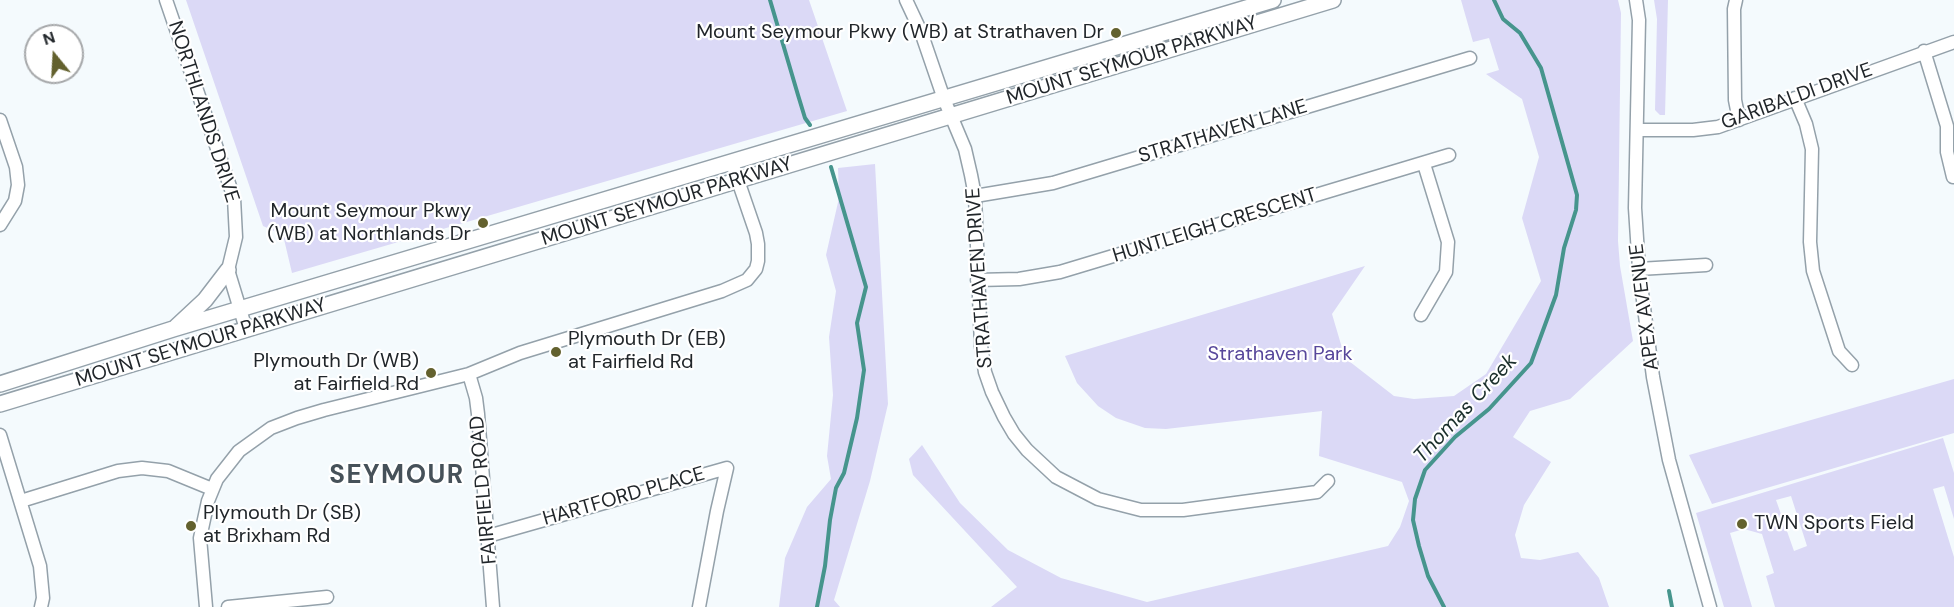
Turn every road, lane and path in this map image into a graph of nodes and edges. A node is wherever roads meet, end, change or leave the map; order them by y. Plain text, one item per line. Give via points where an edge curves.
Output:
1 (166, 0) edge
2 (906, 0) edge
3 (1273, 0) edge
4 (1333, 0) edge
5 (1636, 0) edge
6 (1736, 0) edge
7 (1954, 42) edge
8 (1924, 51) junction
9 (1470, 58) dead end
10 (1795, 98) junction
11 (944, 99) junction
12 (951, 115) junction
13 (0, 120) edge
14 (1739, 120) junction
15 (1637, 130) junction
16 (1449, 155) dead end
17 (732, 163) junction
18 (1424, 164) junction
19 (1953, 177) edge
20 (739, 181) junction
21 (975, 196) junction
22 (0, 225) edge
23 (1706, 265) dead end
24 (1639, 268) junction
25 (228, 270) junction
26 (977, 280) junction
27 (240, 310) junction
28 (1421, 315) dead end
29 (246, 329) junction
30 (173, 330) junction
31 (1852, 365) dead end
32 (469, 374) junction
33 (0, 384) edge
34 (0, 404) edge
35 (0, 435) edge
36 (1328, 481) dead end
37 (212, 489) junction
38 (21, 501) junction
39 (488, 537) junction
40 (327, 597) dead end
41 (41, 607) edge
42 (206, 607) edge
43 (228, 607) edge
44 (494, 607) edge
45 (699, 607) edge
46 (1710, 607) edge

1 - 25 street, NORTHLANDS DRIVE via 234,198 236,237
2 - 11 street, STRATHAVEN DRIVE
3 - 11 main road, MOUNT SEYMOUR PARKWAY
4 - 12 main road, MOUNT SEYMOUR PARKWAY
5 - 15 street, APEX AVENUE
6 - 14 street via 1735,100
7 - 8 street, GARIBALDI DRIVE
8 - 10 street, GARIBALDI DRIVE
8 - 19 street via 1947,126 1947,152
9 - 21 street, STRATHAVEN LANE via 1053,183
10 - 14 street, GARIBALDI DRIVE
10 - 31 street via 1812,149 1813,271 1839,351
11 - 12 street, STRATHAVEN DRIVE
11 - 17 main road, MOUNT SEYMOUR PARKWAY
12 - 20 main road, MOUNT SEYMOUR PARKWAY
12 - 21 street, STRATHAVEN DRIVE via 965,149
13 - 22 street via 18,176 17,194
14 - 15 street, GARIBALDI DRIVE via 1693,130
15 - 24 street, APEX AVENUE via 1635,208
16 - 18 street, HUNTLEIGH CRESCENT
17 - 20 street
17 - 27 main road, MOUNT SEYMOUR PARKWAY
18 - 26 street, HUNTLEIGH CRESCENT via 1060,272 1019,279
18 - 28 street via 1448,242 1446,272
20 - 29 main road, MOUNT SEYMOUR PARKWAY
20 - 32 street via 758,244 756,269 747,280 520,353
21 - 26 street, STRATHAVEN DRIVE
23 - 24 street
24 - 46 street, APEX AVENUE via 1669,460
25 - 27 street
25 - 30 main road via 205,300
26 - 36 street, STRATHAVEN DRIVE via 981,346 992,392 1014,434 1056,477 1098,499 1141,510 1183,510 1317,492
27 - 29 street
27 - 30 main road, MOUNT SEYMOUR PARKWAY
29 - 34 main road, MOUNT SEYMOUR PARKWAY
30 - 33 main road, MOUNT SEYMOUR PARKWAY
32 - 37 street via 324,410 271,428 239,451
32 - 39 street, FAIRFIELD ROAD via 477,406
35 - 38 street
37 - 38 street via 168,471 142,468 118,471
37 - 42 street via 200,538
38 - 41 street via 39,566
39 - 44 street, FAIRFIELD ROAD
39 - 45 street, HARTFORD PLACE via 727,468
40 - 43 street

